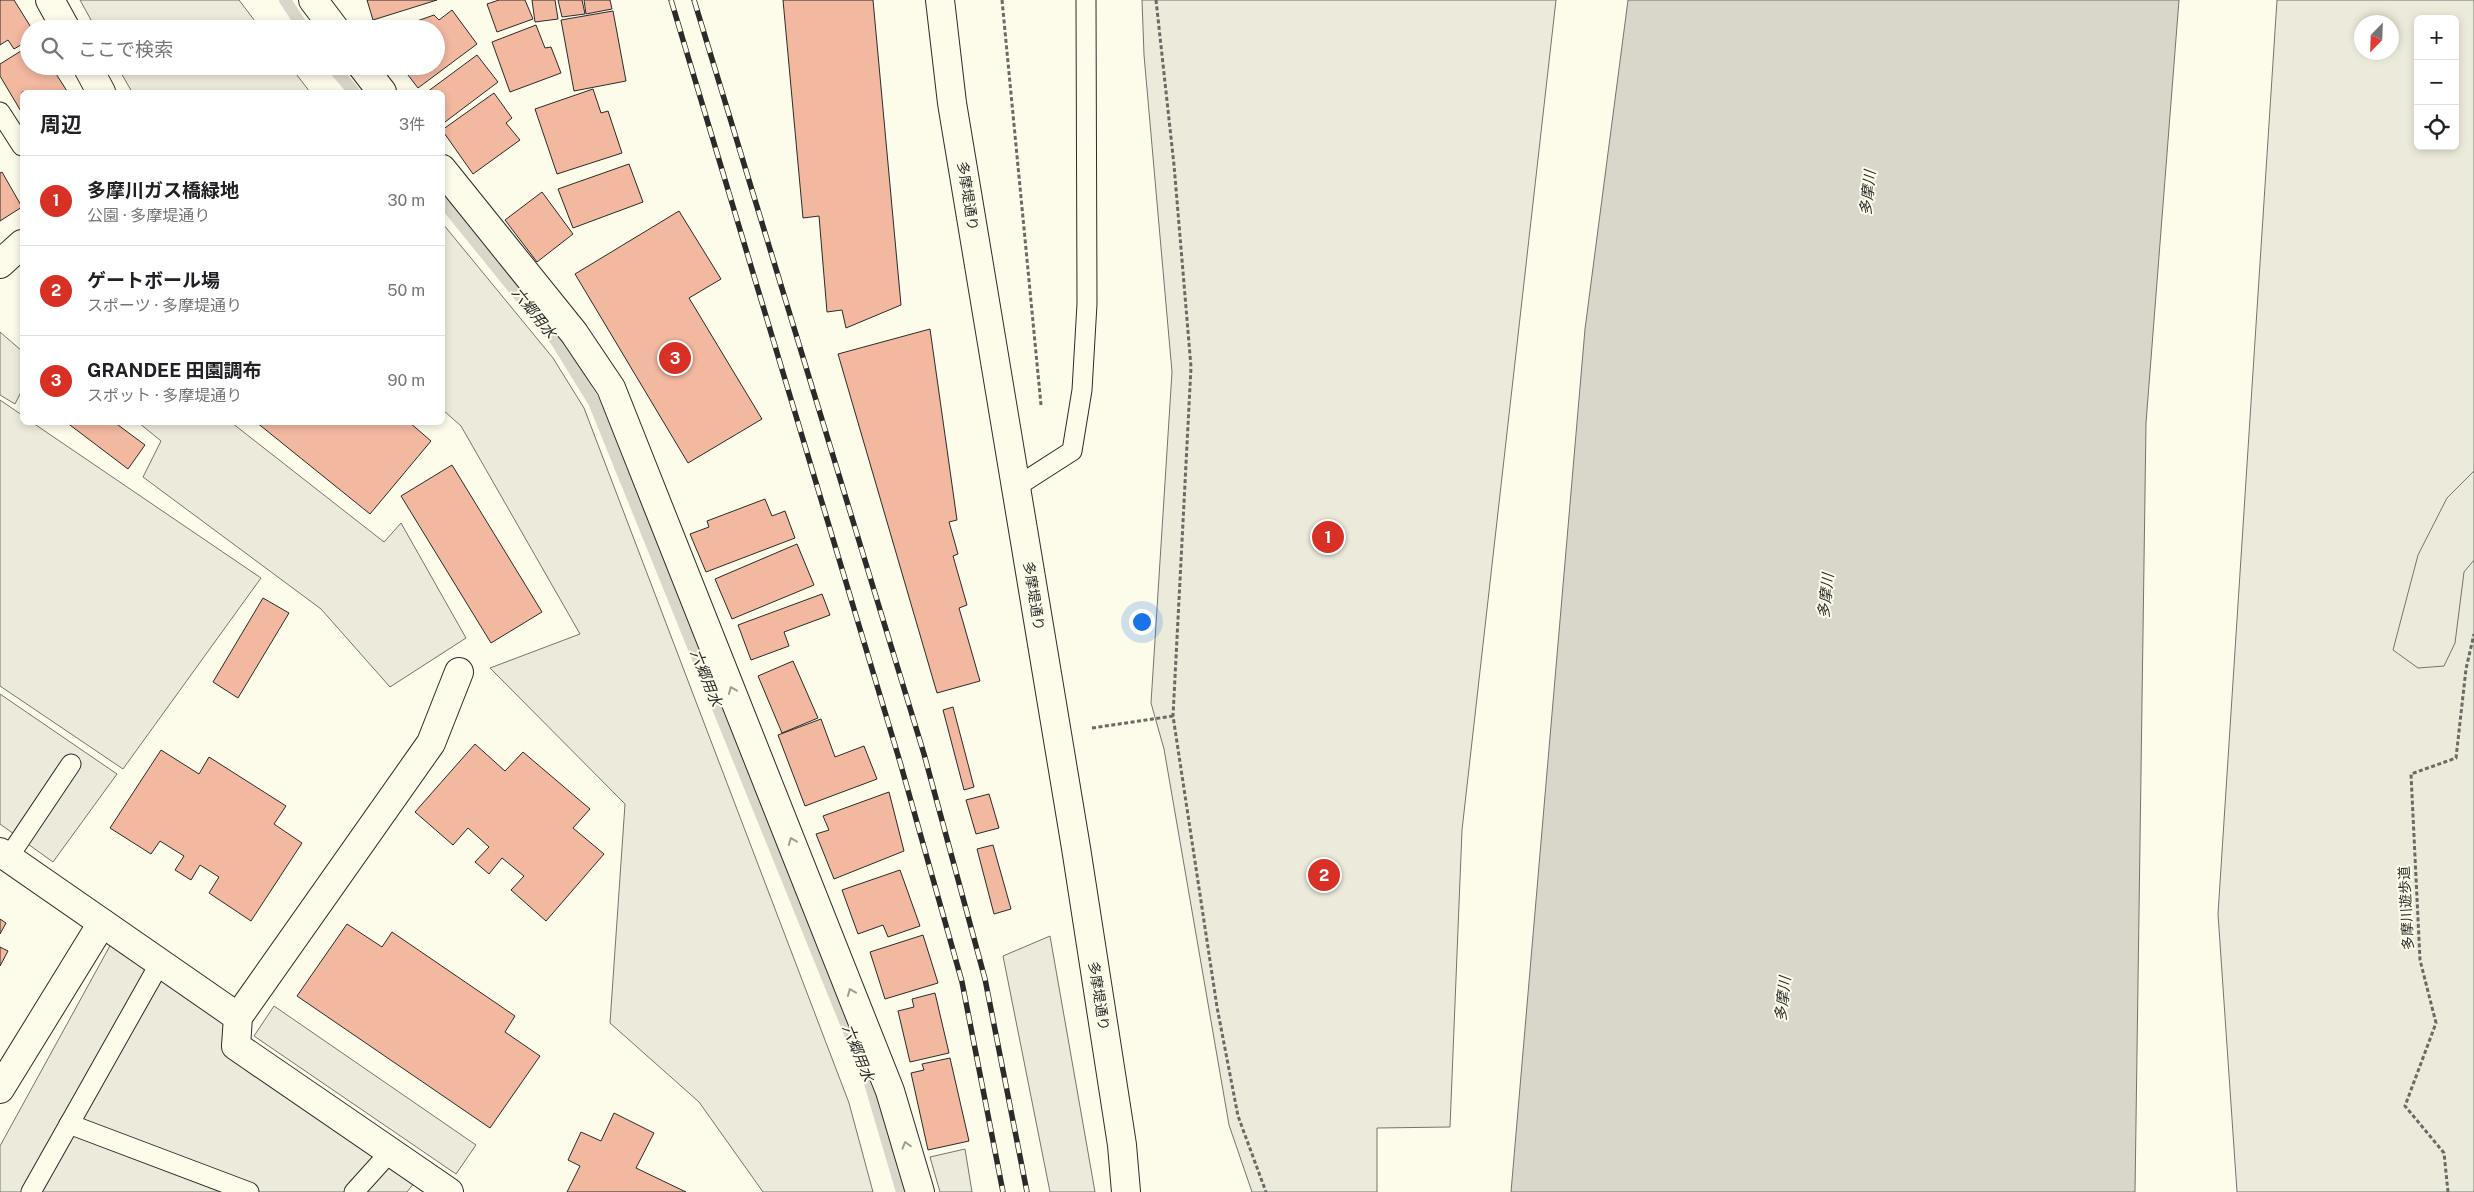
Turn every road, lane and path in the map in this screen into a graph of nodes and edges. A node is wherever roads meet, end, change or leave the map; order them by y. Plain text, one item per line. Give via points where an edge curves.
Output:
1 (50, 0) edge
2 (313, 0) edge
3 (940, 0) edge
4 (1002, 0) edge
5 (1086, 0) edge
6 (1156, 0) edge
7 (61, 20) edge
8 (327, 20) edge
9 (92, 75) edge
10 (369, 75) edge
11 (100, 90) edge
12 (380, 90) edge
13 (0, 112) edge
14 (20, 143) edge
15 (445, 173) edge
16 (20, 246) edge
17 (0, 264) edge
18 (1041, 407) dead end
19 (1016, 487) junction
20 (2474, 634) edge
21 (459, 672) dead end
22 (1173, 716) junction
23 (1090, 728) dead end
24 (71, 764) dead end
25 (4, 855) edge
26 (102, 923) junction
27 (160, 962) junction
28 (238, 1018) junction
29 (0, 1089) edge
30 (69, 1124) junction
31 (391, 1151) junction
32 (31, 1192) edge
33 (249, 1192) edge
34 (354, 1192) edge
35 (449, 1192) edge
36 (920, 1192) edge
37 (1126, 1192) edge
38 (1266, 1192) edge
39 (2448, 1192) edge

1 - 7 street
2 - 8 street
3 - 19 street, 多摩堤通り via 952,103
4 - 18 path
5 - 19 lane via 1087,304 1082,390 1072,451
6 - 22 path via 1191,367
9 - 11 street
10 - 12 street
13 - 14 lane
36 -> 15 street via 890,1091 611,388 574,333
16 - 17 street
19 - 37 street, 多摩堤通り via 1108,1056
20 - 39 path, 多摩川遊歩道 via 2466,669 2456,758 2410,774 2420,960 2436,1023 2405,1106 2444,1153
21 - 28 street via 431,743
22 - 23 path
22 - 38 path via 1217,1007 1238,1116
24 - 25 lane
25 - 26 street
26 - 27 street
26 - 29 street
27 - 28 street
27 - 30 lane
28 - 31 street via 236,1046
30 - 32 lane
30 - 33 lane
31 - 34 lane
31 - 35 street

